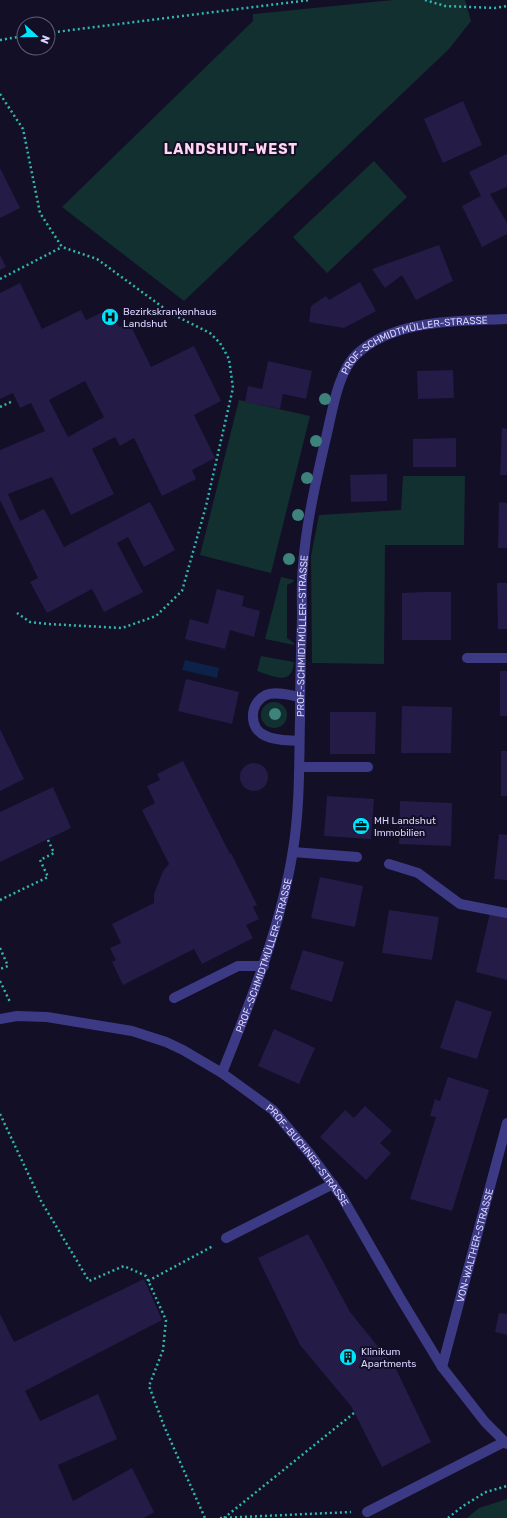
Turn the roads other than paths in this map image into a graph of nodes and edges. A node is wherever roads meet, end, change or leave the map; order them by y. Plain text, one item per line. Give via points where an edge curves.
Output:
1 (507, 319) edge
2 (467, 658) dead end
3 (507, 658) edge
4 (300, 697) junction
5 (299, 741) junction
6 (300, 767) junction
7 (368, 767) dead end
8 (293, 852) junction
9 (357, 857) dead end
10 (389, 864) dead end
11 (507, 913) edge
12 (264, 966) junction
13 (174, 998) dead end
14 (0, 1019) edge
15 (222, 1072) junction
16 (507, 1123) edge
17 (333, 1184) junction
18 (226, 1238) road end
19 (442, 1367) junction
20 (505, 1443) edge
21 (367, 1512) road end

1 - 4 street, PROF.-SCHMIDTMÜLLER-STRASSE via 442,323 394,332 377,339 356,355 343,374 310,515 303,565
2 - 3 street
4 - 5 street, PROF.-SCHMIDTMÜLLER-STRASSE
4 - 5 street via 276,693 267,695 254,706 252,715 258,731 266,736
5 - 6 street, PROF.-SCHMIDTMÜLLER-STRASSE
6 - 7 street
6 - 8 street, PROF.-SCHMIDTMÜLLER-STRASSE
8 - 9 street
8 - 12 street, PROF.-SCHMIDTMÜLLER-STRASSE
10 - 11 street via 418,872 460,904
12 - 13 street via 238,966
12 - 15 street, PROF.-SCHMIDTMÜLLER-STRASSE
14 - 15 street, PROF.-BUCHNER-STRASSE via 17,1016 47,1017 132,1031 166,1042
15 - 17 street, PROF.-BUCHNER-STRASSE via 273,1110
16 - 19 street, VON-WALTHER-STRASSE
17 - 18 street
17 - 19 street, PROF.-BUCHNER-STRASSE
19 - 20 street, PROF.-BUCHNER-STRASSE
20 - 21 street

